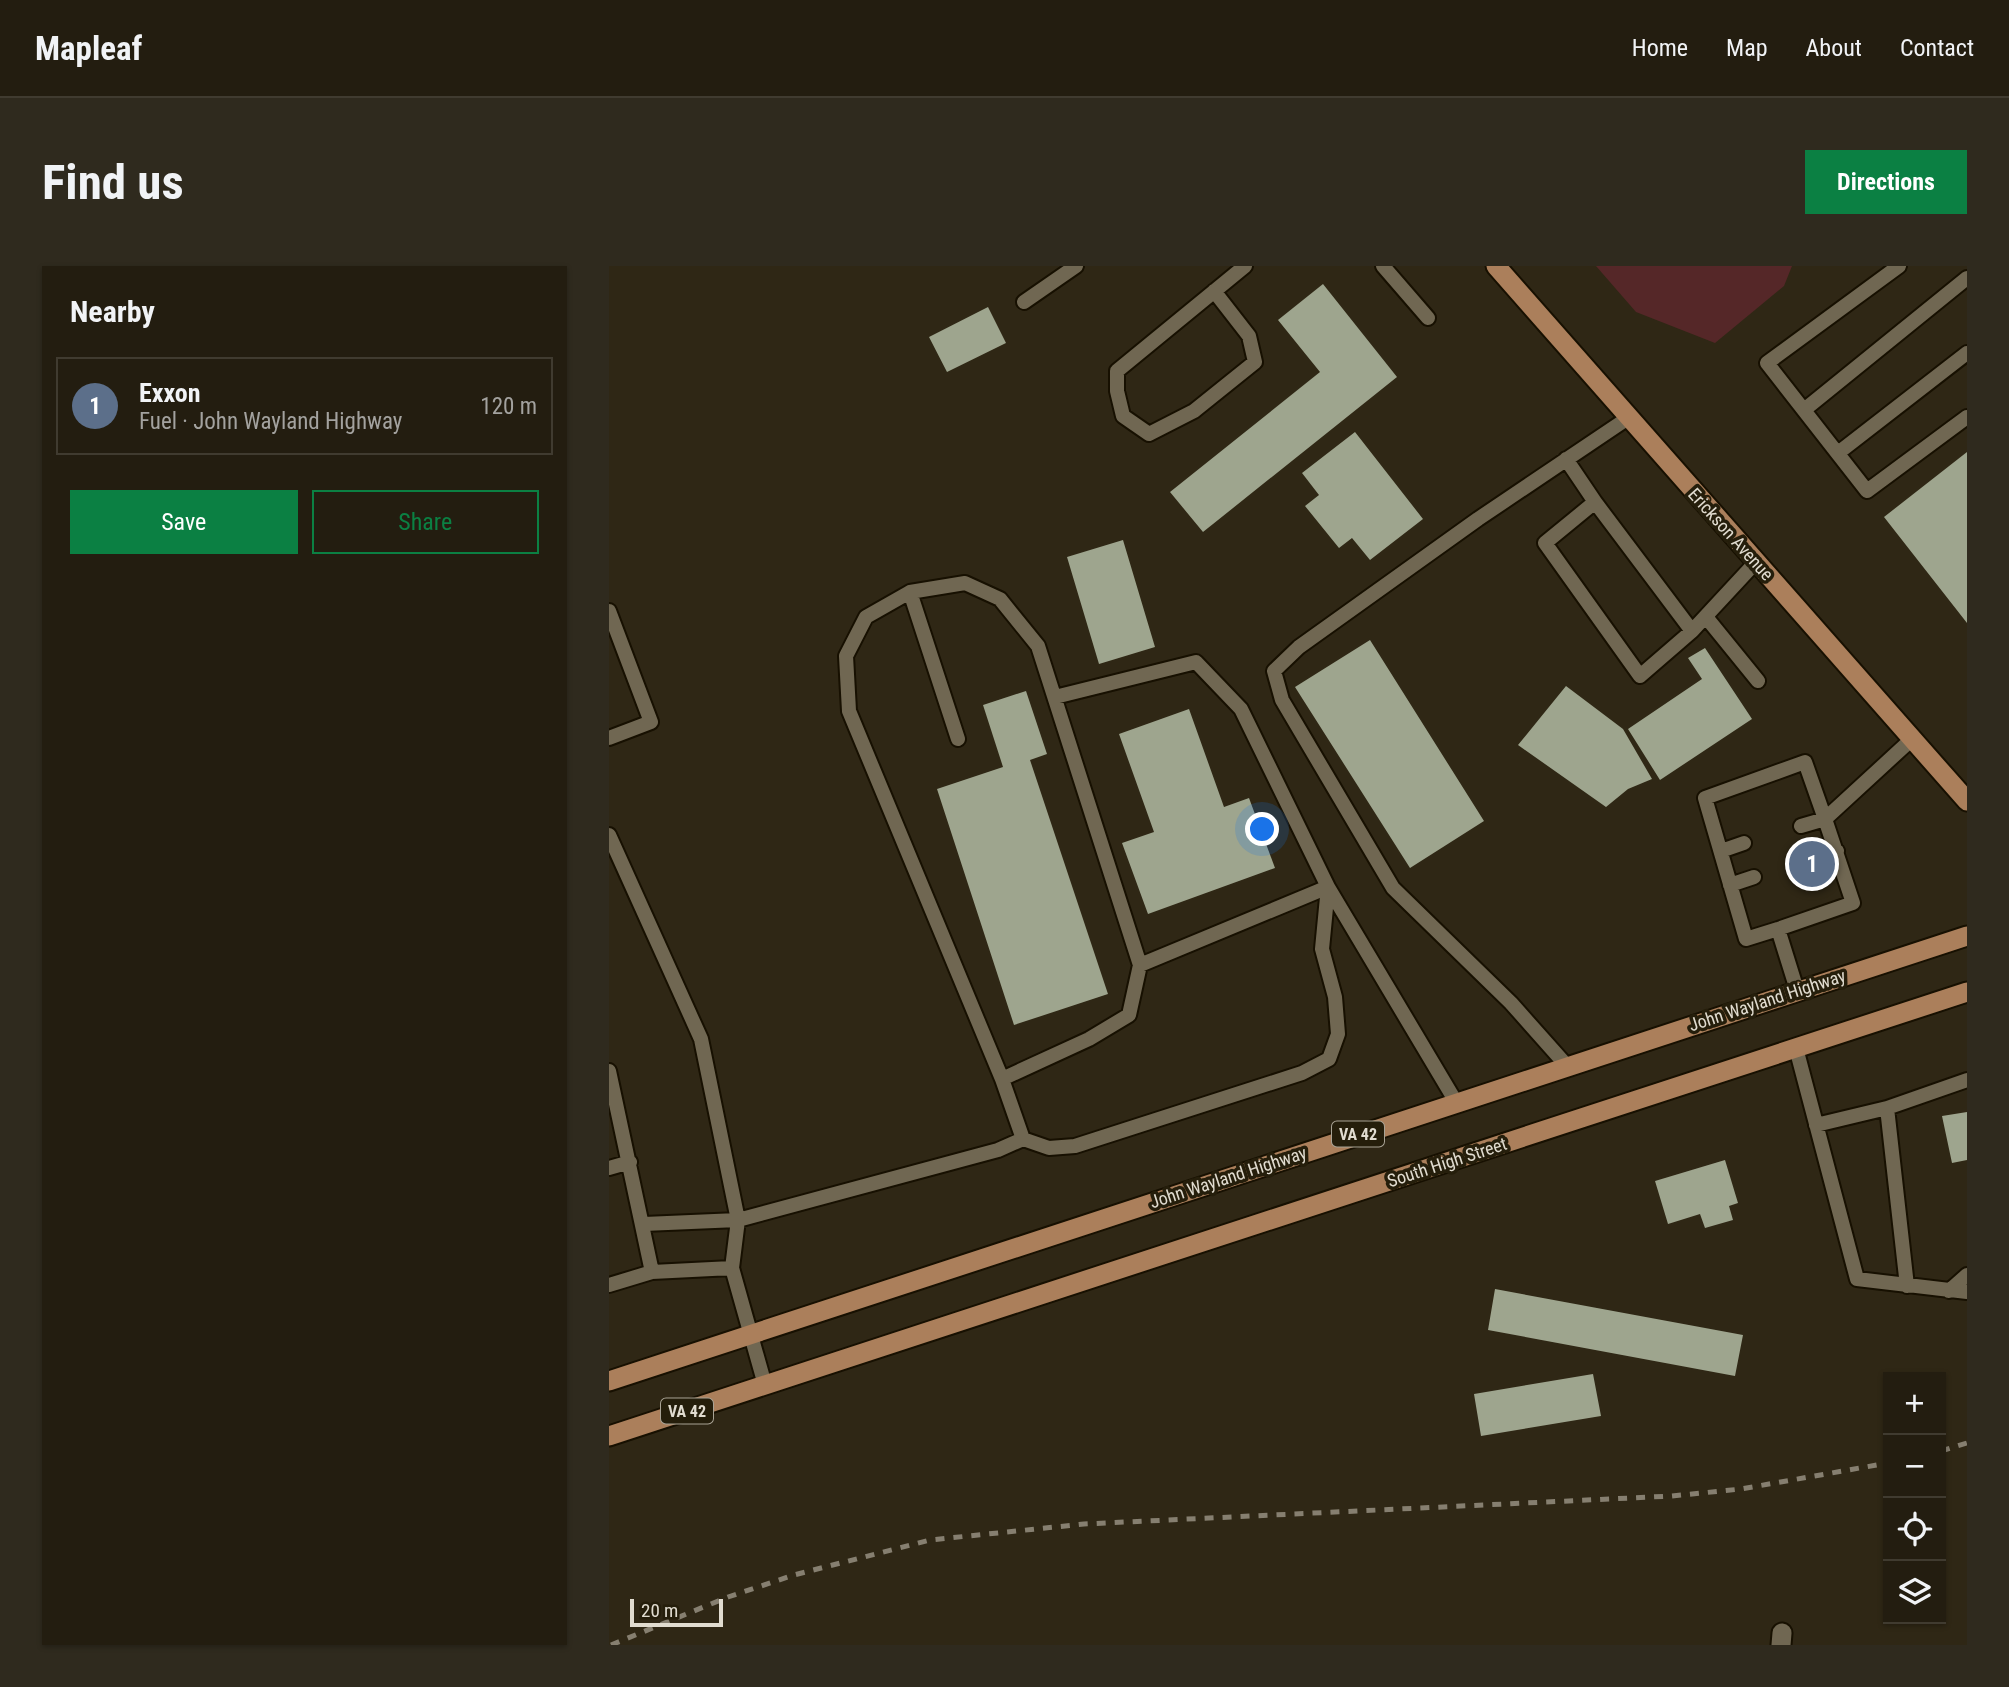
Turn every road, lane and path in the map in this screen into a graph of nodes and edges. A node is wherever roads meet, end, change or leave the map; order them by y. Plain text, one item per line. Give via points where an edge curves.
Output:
1 (1076, 266) edge
2 (1245, 266) edge
3 (1383, 266) edge
4 (1496, 266) edge
5 (1899, 266) edge
6 (1967, 278) edge
7 (1214, 291) junction
8 (1024, 302) dead end
9 (1428, 318) dead end
10 (1967, 353) edge
11 (1804, 410) junction
12 (1967, 417) edge
13 (1628, 418) junction
14 (1838, 453) junction
15 (1566, 459) junction
16 (1595, 502) junction
17 (1756, 562) junction
18 (910, 592) junction
19 (609, 611) edge
20 (1706, 617) junction
21 (1692, 631) junction
22 (1758, 681) dead end
23 (1055, 697) junction
24 (609, 738) edge
25 (958, 739) dead end
26 (1912, 739) junction
27 (1967, 801) edge
28 (1825, 818) junction
29 (1801, 826) dead end
30 (609, 835) edge
31 (1744, 843) dead end
32 (1721, 851) junction
33 (1836, 851) junction
34 (1813, 858) dead end
35 (1754, 877) dead end
36 (1730, 884) junction
37 (1328, 887) junction
38 (1778, 929) junction
39 (1967, 936) edge
40 (1140, 965) junction
41 (1797, 990) junction
42 (1967, 992) edge
43 (1796, 1048) junction
44 (1567, 1066) junction
45 (609, 1071) edge
46 (1002, 1079) junction
47 (1967, 1080) edge
48 (1456, 1102) junction
49 (1887, 1108) junction
50 (1816, 1125) junction
51 (1023, 1139) junction
52 (630, 1162) junction
53 (609, 1168) edge
54 (738, 1220) junction
55 (644, 1224) junction
56 (732, 1268) junction
57 (652, 1272) junction
58 (1967, 1275) edge
59 (609, 1284) edge
60 (1907, 1286) junction
61 (1949, 1291) junction
62 (1967, 1292) edge
63 (750, 1335) junction
64 (609, 1381) edge
65 (765, 1385) junction
66 (609, 1436) edge

1 - 8 lane
2 - 7 lane
3 - 9 lane
4 - 13 main road, Erickson Avenue
5 - 11 lane via 1767,363
6 - 11 lane
7 - 7 lane via 1117,371 1123,416 1149,434 1194,411 1255,362 1249,336
10 - 14 lane
11 - 14 lane
12 - 14 lane via 1867,491
13 - 15 lane
13 - 17 main road, Erickson Avenue
15 - 16 lane
15 - 44 lane via 1310,639 1274,671 1282,700 1393,888 1511,1003
16 - 21 lane
16 - 21 lane via 1545,543 1640,676
17 - 20 lane
17 - 26 main road, Erickson Avenue
18 - 23 lane via 964,583 1000,599 1038,646
18 - 25 lane
18 - 46 lane via 866,617 846,656 849,711
19 - 24 lane via 651,722
20 - 21 lane
20 - 22 lane
23 - 37 lane via 1196,663 1241,709
23 - 40 lane
26 - 27 main road, Erickson Avenue
26 - 28 lane
28 - 29 lane
28 - 32 lane via 1805,762 1705,798
28 - 33 lane
30 - 54 lane via 701,1039
31 - 32 lane
32 - 36 lane
33 - 34 lane
33 - 38 lane via 1853,904
35 - 36 lane
36 - 38 lane via 1746,939
37 - 40 lane
37 - 48 lane
37 - 51 lane via 1322,950 1335,997 1338,1034 1329,1059 1302,1073 1075,1146 1049,1149
38 - 41 lane
39 - 41 main road, John Wayland Highway / VA 42
40 - 46 lane via 1129,1016
41 - 44 main road, John Wayland Highway / VA 42
42 - 43 main road, South High Street / VA 42
43 - 50 lane
43 - 65 main road, South High Street / VA 42
44 - 48 main road, John Wayland Highway / VA 42
45 - 52 lane
46 - 51 lane
47 - 49 lane
48 - 63 main road, John Wayland Highway / VA 42
49 - 50 lane
49 - 60 lane
50 - 60 lane via 1857,1279
51 - 54 lane via 998,1150
52 - 53 lane
52 - 55 lane
54 - 55 lane
54 - 56 lane
55 - 57 lane
56 - 57 lane
56 - 63 lane
57 - 59 lane
58 - 61 lane
60 - 61 lane
61 - 62 lane
63 - 64 main road, John Wayland Highway / VA 42
63 - 65 lane
65 - 66 main road, VA 42

